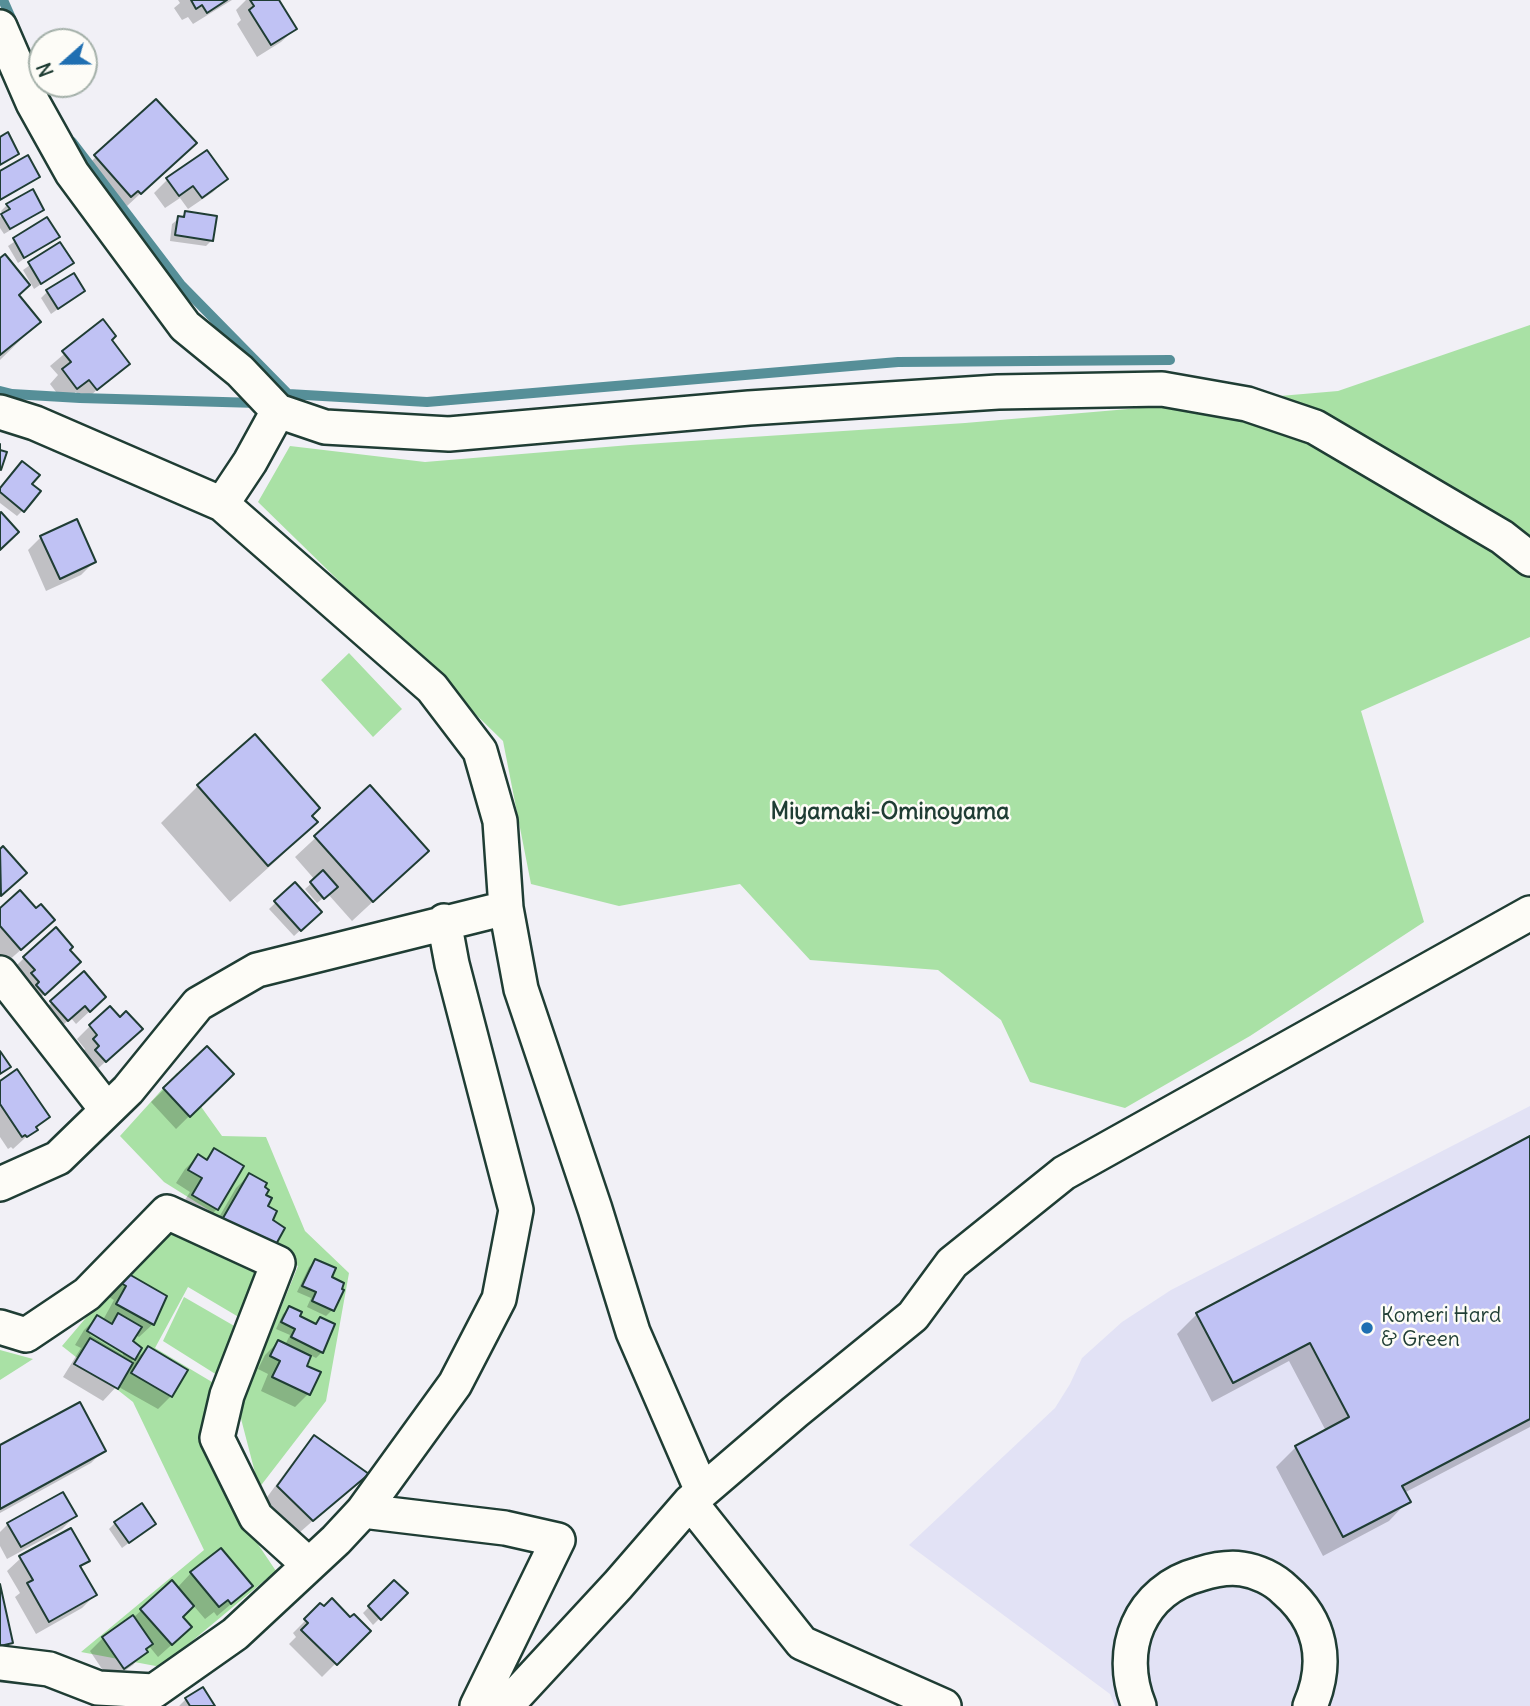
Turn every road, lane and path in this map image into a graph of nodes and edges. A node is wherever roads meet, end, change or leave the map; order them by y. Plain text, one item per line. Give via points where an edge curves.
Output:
1 (0, 27) edge
2 (278, 411) junction
3 (0, 412) edge
4 (222, 504) junction
5 (1530, 559) edge
6 (506, 908) junction
7 (1530, 913) edge
8 (444, 922) junction
9 (0, 973) edge
10 (107, 1110) junction
11 (0, 1184) edge
12 (0, 1327) edge
13 (696, 1496) junction
14 (363, 1511) junction
15 (309, 1565) junction
16 (0, 1663) edge
17 (477, 1706) edge
18 (506, 1706) edge
19 (944, 1706) edge
20 (1139, 1706) edge
21 (1310, 1706) edge

1 - 2 street via 33,103 72,173 185,326 240,371
2 - 4 street
2 - 5 street via 325,427 449,434 998,391 1162,389 1247,404 1315,427 1502,537
3 - 4 street
4 - 6 street via 432,688 480,751 500,821
6 - 8 street
6 - 13 street via 521,989 633,1332
7 - 13 street via 1064,1173 952,1263 913,1316
8 - 10 street via 257,970 198,1004
8 - 14 street via 516,1210 499,1299 455,1384
9 - 10 street
10 - 11 street via 58,1158
12 - 15 street via 26,1335 87,1294 167,1212 278,1263 227,1395 217,1438 256,1517
13 - 18 street
13 - 19 street via 802,1643
14 - 15 street
14 - 17 street via 505,1528 558,1540
15 - 16 street via 235,1634 154,1691 98,1688 49,1668
20 - 21 street via 1129,1655 1141,1616 1169,1587 1191,1576 1230,1569 1255,1572 1278,1583 1306,1611 1320,1658

